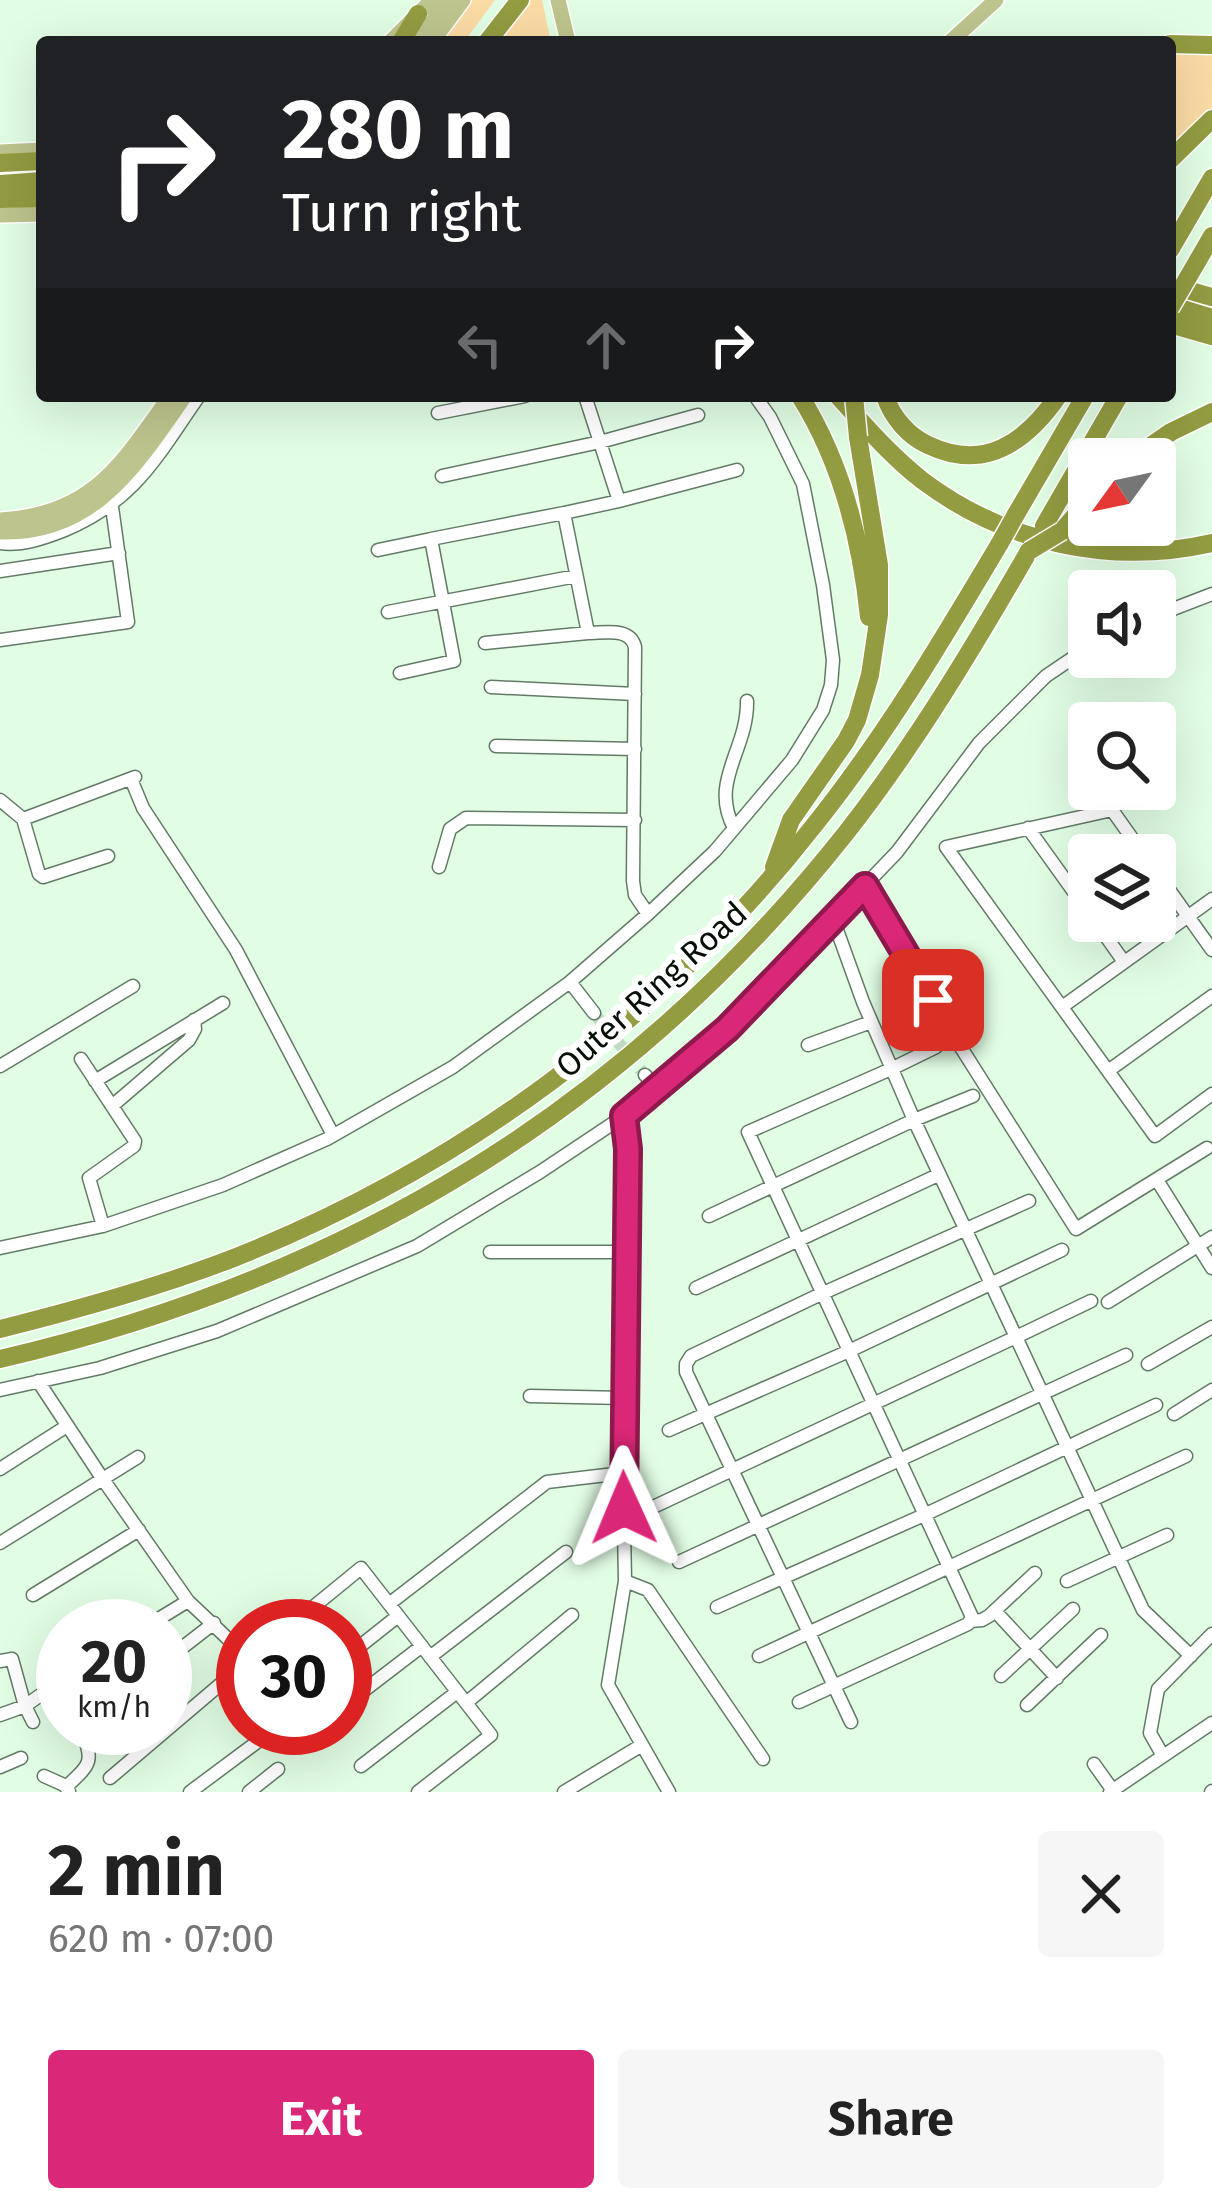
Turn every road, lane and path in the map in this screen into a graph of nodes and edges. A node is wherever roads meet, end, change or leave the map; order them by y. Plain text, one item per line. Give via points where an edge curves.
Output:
1 (446, 0) edge
2 (463, 0) edge
3 (520, 0) edge
4 (558, 0) edge
5 (996, 0) edge
6 (425, 7) edge
7 (396, 36) edge
8 (405, 36) edge
9 (422, 36) edge
10 (436, 36) edge
11 (492, 36) edge
12 (567, 36) edge
13 (957, 36) edge
14 (1176, 44) edge
15 (1212, 45) edge
16 (1212, 119) edge
17 (36, 150) edge
18 (0, 152) edge
19 (1176, 154) edge
20 (36, 160) edge
21 (0, 163) edge
22 (1212, 178) edge
23 (36, 181) edge
24 (0, 184) edge
25 (36, 198) edge
26 (0, 200) edge
27 (36, 214) edge
28 (0, 215) edge
29 (1212, 236) edge
30 (1176, 240) edge
31 (1176, 275) edge
32 (1212, 285) edge
33 (1176, 287) edge
34 (1176, 296) edge
35 (1212, 297) edge
36 (1176, 308) edge
37 (1212, 318) edge
38 (1176, 326) edge
39 (1212, 336) edge
40 (166, 402) edge
41 (181, 402) edge
42 (195, 402) edge
43 (494, 402) edge
44 (587, 402) edge
45 (759, 402) edge
46 (803, 402) edge
47 (843, 402) edge
48 (855, 402) edge
49 (888, 402) edge
50 (1053, 402) edge
51 (1082, 402) edge
52 (1116, 402) edge
53 (1212, 412) edge
54 (438, 413) dead end
55 (698, 415) dead end
56 (1162, 438) edge
57 (600, 442) junction
58 (737, 470) dead end
59 (442, 476) dead end
60 (619, 501) junction
61 (112, 507) junction
62 (564, 513) junction
63 (1068, 516) edge
64 (0, 520) edge
65 (1053, 528) junction
66 (0, 532) edge
67 (431, 539) junction
68 (0, 543) edge
69 (1212, 543) edge
70 (378, 550) dead end
71 (119, 554) junction
72 (0, 571) edge
73 (576, 576) junction
74 (1212, 595) edge
75 (873, 597) junction
76 (442, 602) junction
77 (1176, 608) edge
78 (388, 612) dead end
79 (588, 633) junction
80 (0, 640) edge
81 (485, 643) dead end
82 (1068, 661) edge
83 (400, 673) dead end
84 (491, 687) dead end
85 (635, 694) junction
86 (747, 701) dead end
87 (496, 746) dead end
88 (635, 748) junction
89 (0, 800) edge
90 (23, 819) junction
91 (635, 820) junction
92 (734, 828) junction
93 (1028, 828) junction
94 (1129, 834) edge
95 (108, 856) dead end
96 (439, 867) dead end
97 (769, 881) junction
98 (1068, 884) edge
99 (865, 886) junction
100 (1212, 899) edge
101 (1176, 900) edge
102 (648, 914) junction
103 (1188, 917) junction
104 (833, 920) junction
105 (1110, 942) edge
106 (1212, 950) edge
107 (1124, 962) junction
108 (570, 982) junction
109 (133, 986) dead end
110 (1212, 996) edge
111 (223, 1003) dead end
112 (1062, 1007) junction
113 (594, 1013) tunnel mouth
114 (194, 1021) junction
115 (871, 1022) junction
116 (808, 1045) dead end
117 (935, 1047) dead end
118 (80, 1059) dead end
119 (0, 1066) edge
120 (891, 1070) junction
121 (1108, 1071) junction
122 (645, 1075) tunnel mouth
123 (95, 1081) junction
124 (658, 1089) junction
125 (1212, 1094) edge
126 (973, 1096) dead end
127 (112, 1106) junction
128 (624, 1116) junction
129 (914, 1120) junction
130 (333, 1135) junction
131 (1207, 1148) dead end
132 (938, 1175) junction
133 (1156, 1180) junction
134 (773, 1186) junction
135 (1029, 1201) dead end
136 (709, 1216) dead end
137 (103, 1226) junction
138 (966, 1230) junction
139 (1212, 1237) edge
140 (796, 1240) junction
141 (1198, 1246) junction
142 (0, 1248) edge
143 (1062, 1250) dead end
144 (490, 1252) dead end
145 (626, 1252) junction
146 (1212, 1268) edge
147 (990, 1284) junction
148 (696, 1288) dead end
149 (821, 1294) junction
150 (1091, 1301) dead end
151 (1108, 1302) dead end
152 (1212, 1327) edge
153 (0, 1329) edge
154 (1016, 1337) junction
155 (849, 1352) junction
156 (1126, 1355) dead end
157 (0, 1358) edge
158 (1148, 1364) dead end
159 (38, 1381) junction
160 (0, 1390) edge
161 (1212, 1390) edge
162 (1042, 1392) junction
163 (530, 1396) dead end
164 (624, 1397) junction
165 (873, 1402) junction
166 (1156, 1405) dead end
167 (1174, 1414) dead end
168 (707, 1415) junction
169 (67, 1426) junction
170 (669, 1430) dead end
171 (1066, 1447) junction
172 (1186, 1456) dead end
173 (138, 1457) dead end
174 (899, 1461) junction
175 (0, 1469) edge
176 (731, 1470) junction
177 (622, 1473) junction
178 (101, 1478) junction
179 (1091, 1499) junction
180 (624, 1508) junction
181 (924, 1515) junction
182 (759, 1526) junction
183 (139, 1530) junction
184 (1167, 1535) dead end
185 (0, 1544) edge
186 (566, 1552) dead end
187 (1118, 1558) junction
188 (679, 1562) dead end
189 (948, 1567) junction
190 (1035, 1574) dead end
191 (785, 1579) junction
192 (625, 1581) junction
193 (1067, 1581) dead end
194 (33, 1595) dead end
195 (187, 1599) edge
196 (323, 1599) edge
197 (192, 1604) edge
198 (389, 1604) junction
199 (717, 1607) dead end
200 (1072, 1609) dead end
201 (995, 1611) junction
202 (398, 1616) junction
203 (572, 1616) dead end
204 (971, 1621) junction
205 (214, 1623) joint
206 (807, 1632) junction
207 (1212, 1634) edge
208 (1101, 1635) dead end
209 (372, 1637) edge
210 (192, 1640) edge
211 (1030, 1649) junction
212 (426, 1652) junction
213 (759, 1656) dead end
214 (1191, 1656) junction
215 (0, 1661) edge
216 (1001, 1676) dead end
217 (1057, 1678) junction
218 (372, 1687) edge
219 (835, 1687) junction
220 (216, 1688) edge
221 (462, 1697) junction
222 (36, 1698) edge
223 (799, 1702) dead end
224 (1028, 1705) dead end
225 (25, 1706) junction
226 (0, 1715) edge
227 (33, 1722) dead end
228 (851, 1722) dead end
229 (1212, 1723) edge
230 (642, 1745) junction
231 (91, 1755) edge
232 (240, 1755) edge
233 (1163, 1756) junction
234 (21, 1758) dead end
235 (763, 1759) dead end
236 (1094, 1764) dead end
237 (362, 1766) dead end
238 (0, 1767) edge
239 (278, 1769) dead end
240 (44, 1775) dead end
241 (110, 1778) dead end
242 (68, 1790) edge
243 (1112, 1791) edge
244 (190, 1792) edge
245 (249, 1792) edge
246 (418, 1792) edge
247 (564, 1792) edge
248 (669, 1792) edge

1 - 9 main road
2 - 10 main road
3 - 11 highway
4 - 12 main road
5 - 13 main road
6 - 7 main road
6 - 8 highway
14 - 15 highway
16 - 19 highway
17 - 18 main road
20 - 21 highway
22 - 30 highway
23 - 24 highway
25 - 26 highway
27 - 28 main road
29 - 34 highway, bridge
31 - 32 highway
33 - 35 highway
36 - 37 highway
38 - 39 highway
40 - 64 main road via 92,490 54,510
41 - 66 main road via 111,493 46,527
42 - 61 street
43 - 54 street
44 - 57 street
45 - 92 street via 803,484 833,660 823,710
46 - 75 highway via 844,489
47 - 69 highway via 922,480 984,519 1068,547 1124,552
48 - 75 highway, bridge via 879,565
49 - 50 highway via 918,440 964,456 1004,448
51 - 97 highway, Outer Ring Road, bridge via 888,725
52 - 65 highway, Outer Ring Road
53 - 56 highway
55 - 57 street
57 - 59 street
57 - 60 street
58 - 60 street
60 - 62 street
61 - 68 street via 46,538
61 - 71 street
62 - 67 street
62 - 73 street
63 - 65 highway
65 - 157 highway, Outer Ring Road, bridge via 1029,551 911,741 790,900 720,974 584,1093 392,1216 277,1271 127,1325
67 - 70 street
67 - 76 street
71 - 72 street
71 - 80 street via 128,622
73 - 76 street
73 - 79 street
74 - 77 street
75 - 97 highway via 873,652 857,720 791,820
76 - 78 street
76 - 83 street via 454,661
79 - 81 street
79 - 85 street via 633,638
82 - 99 street via 979,743
84 - 85 street
85 - 88 street
86 - 92 street via 724,794
87 - 88 street
88 - 91 street
89 - 90 street
90 - 95 street via 43,877
90 - 130 street via 134,778 143,808 236,950
91 - 96 street via 466,818 450,829
91 - 102 street via 633,881
92 - 102 street
93 - 94 street via 1112,810
93 - 98 street
93 - 112 street via 946,847
97 - 153 highway, Outer Ring Road via 584,1056 378,1191 224,1262
99 - 104 street
99 - 133 street via 1076,1228
100 - 103 street
101 - 103 street
102 - 108 street
103 - 106 street
103 - 107 street
104 - 115 street
104 - 124 street
105 - 107 street
107 - 112 street
108 - 113 street
108 - 130 street via 453,1067
109 - 119 street
110 - 121 street
111 - 114 street
112 - 121 street
114 - 123 street
114 - 127 street via 189,1040
115 - 116 street
115 - 120 street
117 - 120 street
118 - 123 street
120 - 129 street
120 - 134 street via 749,1131
121 - 125 street via 1155,1136
122 - 124 street
123 - 127 street
124 - 128 street
126 - 129 street
127 - 137 street via 135,1141 89,1178
128 - 145 street
128 - 159 street via 417,1246 217,1331
129 - 132 street
129 - 134 street
130 - 137 street via 223,1185
131 - 133 street
132 - 138 street
132 - 140 street
133 - 141 street
134 - 136 street
134 - 140 street
135 - 138 street
137 - 142 street
138 - 147 street
138 - 149 street
139 - 141 street
140 - 148 street
140 - 149 street
141 - 146 street
141 - 151 street
143 - 147 street
144 - 145 street
145 - 164 street
147 - 154 street
147 - 155 street
149 - 155 street
149 - 168 street via 692,1356 686,1372
150 - 154 street
152 - 158 street
154 - 162 street
154 - 165 street
155 - 165 street
155 - 168 street
156 - 162 street
159 - 160 street
159 - 169 street
161 - 167 street
162 - 171 street
162 - 174 street
163 - 164 street
164 - 177 street
165 - 174 street
165 - 176 street
166 - 171 street
168 - 170 street
168 - 176 street
169 - 175 street
169 - 178 street
171 - 179 street
171 - 181 street
172 - 179 street
173 - 178 street
174 - 181 street
174 - 182 street
176 - 180 street via 651,1508
176 - 182 street
177 - 180 street
177 - 198 street via 547,1482
178 - 183 street
178 - 185 street
179 - 187 street
179 - 189 street
180 - 192 street
181 - 189 street
181 - 191 street
182 - 188 street
182 - 191 street
183 - 194 street
183 - 195 street
184 - 187 street
186 - 212 street
187 - 193 street
187 - 214 street via 1143,1610
189 - 204 street
189 - 206 street
190 - 201 street
191 - 199 street
191 - 206 street
192 - 230 street via 608,1685
192 - 235 street via 648,1590
196 - 198 street via 361,1568
197 - 205 street
198 - 202 street
200 - 211 street
201 - 204 street
201 - 211 street
202 - 209 street
202 - 212 street
203 - 221 street
204 - 219 street
205 - 210 street
206 - 213 street
206 - 219 street
207 - 214 street
208 - 217 street
211 - 216 street
211 - 217 street
212 - 218 street
212 - 221 street
214 - 233 street via 1158,1689 1150,1733
215 - 225 street via 12,1659
217 - 224 street
219 - 223 street
219 - 228 street
220 - 241 street
221 - 237 street
221 - 246 street via 491,1735
222 - 225 street
225 - 226 street
225 - 227 street
229 - 233 street
230 - 247 street
230 - 248 street
231 - 242 street
232 - 244 street
233 - 243 street
234 - 238 street
236 - 243 street
239 - 245 street
240 - 242 street

